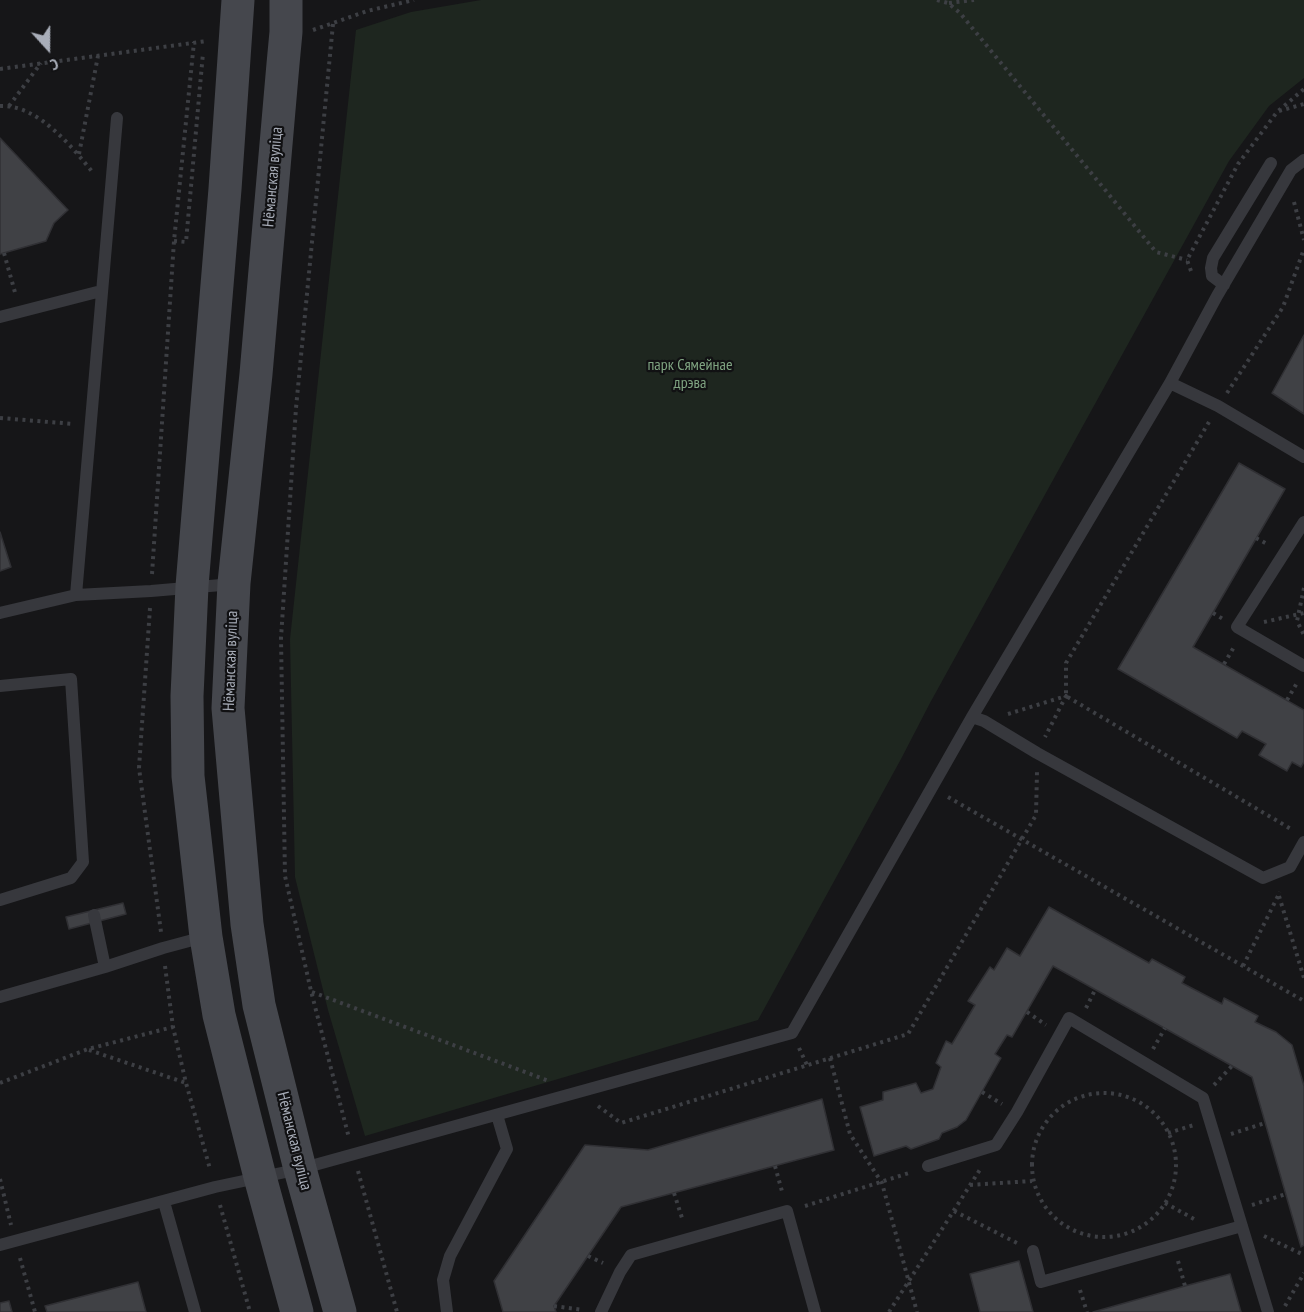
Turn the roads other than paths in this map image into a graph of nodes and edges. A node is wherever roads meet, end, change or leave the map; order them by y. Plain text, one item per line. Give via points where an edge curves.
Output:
1 (238, 0) edge
2 (286, 0) edge
3 (117, 118) dead end
4 (1304, 160) edge
5 (1271, 163) dead end
6 (1224, 285) junction
7 (101, 291) junction
8 (0, 317) edge
9 (1170, 383) junction
10 (1304, 457) edge
11 (1304, 522) edge
12 (234, 584) junction
13 (192, 586) junction
14 (76, 595) junction
15 (0, 614) edge
16 (1304, 666) edge
17 (0, 686) edge
18 (972, 717) junction
19 (1304, 842) edge
20 (0, 900) edge
21 (94, 915) dead end
22 (206, 937) junction
23 (105, 967) junction
24 (0, 997) edge
25 (497, 1115) junction
26 (928, 1166) road end
27 (300, 1169) junction
28 (260, 1177) junction
29 (164, 1202) junction
30 (1242, 1226) junction
31 (0, 1245) edge
32 (1033, 1251) road end
33 (195, 1312) edge
34 (297, 1312) edge
35 (340, 1312) edge
36 (447, 1312) edge
37 (601, 1312) edge
38 (816, 1312) edge
39 (1268, 1312) edge

1 - 13 main road
2 - 12 main road, Нёманская вуліца via 256,374
3 - 7 lane
4 - 6 lane via 1291,170
5 - 6 lane via 1213,258 1212,276
6 - 9 lane
7 - 8 lane
7 - 14 lane
9 - 10 lane via 1218,406
9 - 18 lane
11 - 16 lane via 1237,627
12 - 13 lane
12 - 27 main road, Нёманская вуліца via 228,708 247,924 260,1005
13 - 14 lane
13 - 22 main road via 188,776
14 - 15 lane
17 - 20 lane via 71,679 82,862 71,878
18 - 19 lane via 1263,878 1290,867
18 - 25 lane via 792,1033
21 - 23 lane
22 - 23 lane
22 - 28 main road via 219,1015
23 - 24 lane
25 - 27 lane
25 - 36 lane via 507,1149 450,1256 443,1280
26 - 30 lane via 996,1145 1069,1018 1203,1098
27 - 28 lane
27 - 35 main road, Нёманская вуліца
28 - 29 lane
28 - 34 main road
29 - 31 lane
29 - 33 lane
30 - 32 lane via 1041,1282
30 - 39 lane
37 - 38 lane via 631,1255 787,1211

